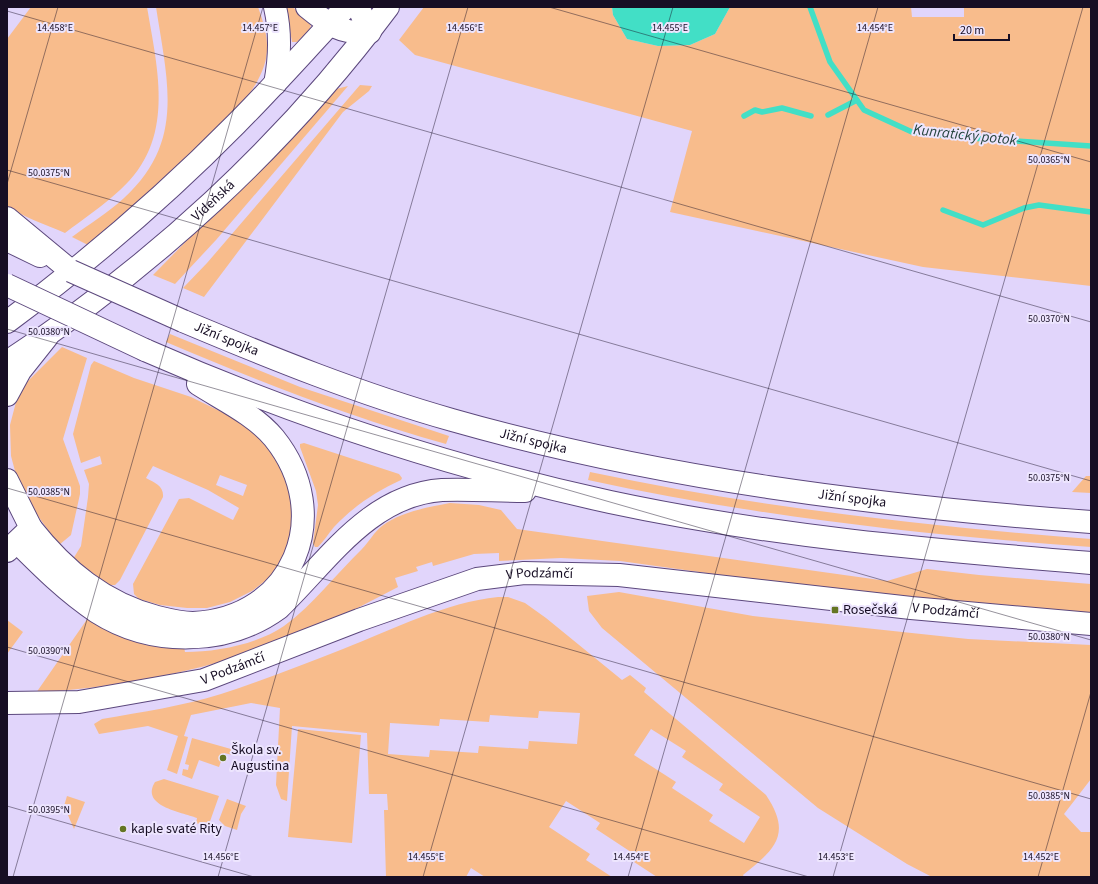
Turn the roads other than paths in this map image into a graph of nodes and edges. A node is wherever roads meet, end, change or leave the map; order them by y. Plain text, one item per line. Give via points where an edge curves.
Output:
1 (274, 7) edge
2 (307, 7) edge
3 (346, 7) edge
4 (358, 7) edge
5 (388, 7) edge
6 (329, 25) junction
7 (370, 32) junction
8 (274, 84) junction
9 (11, 233) edge
10 (7, 285) edge
11 (7, 322) edge
12 (50, 334) junction
13 (145, 350) junction
14 (7, 362) edge
15 (7, 395) edge
16 (7, 480) edge
17 (562, 491) junction
18 (1091, 522) edge
19 (16, 538) edge
20 (1091, 563) edge
21 (1091, 624) edge
22 (7, 703) edge

1 - 8 main road via 280,49
2 - 6 main road
3 - 6 main road
4 - 7 main road
5 - 7 main road, Vídeňská
6 - 7 main road via 348,32
6 - 8 main road
7 - 12 main road, Vídeňská via 309,104 225,190 142,264
8 - 11 main road via 149,207
9 - 18 main road, Jižní spojka, bridge via 72,271 183,321 287,364 394,402 487,430 669,469 815,493 981,513
10 - 13 main road, bridge
12 - 14 main road, Vídeňská
12 - 15 main road via 20,370
13 - 17 main road via 247,393 364,436 488,473
13 - 19 main road via 258,423 283,451 297,480 304,510 301,541 289,569 267,595 235,613 192,623 168,620 114,602 97,592 58,559
16 - 19 main road
17 - 19 main road via 442,490 396,502 367,519 266,618 232,632 195,638 160,636 98,613 46,572
17 - 20 main road via 663,512 810,534
21 - 22 main road, V Podzámčí via 911,608 619,575 524,573 477,579 359,620 204,680 79,702

